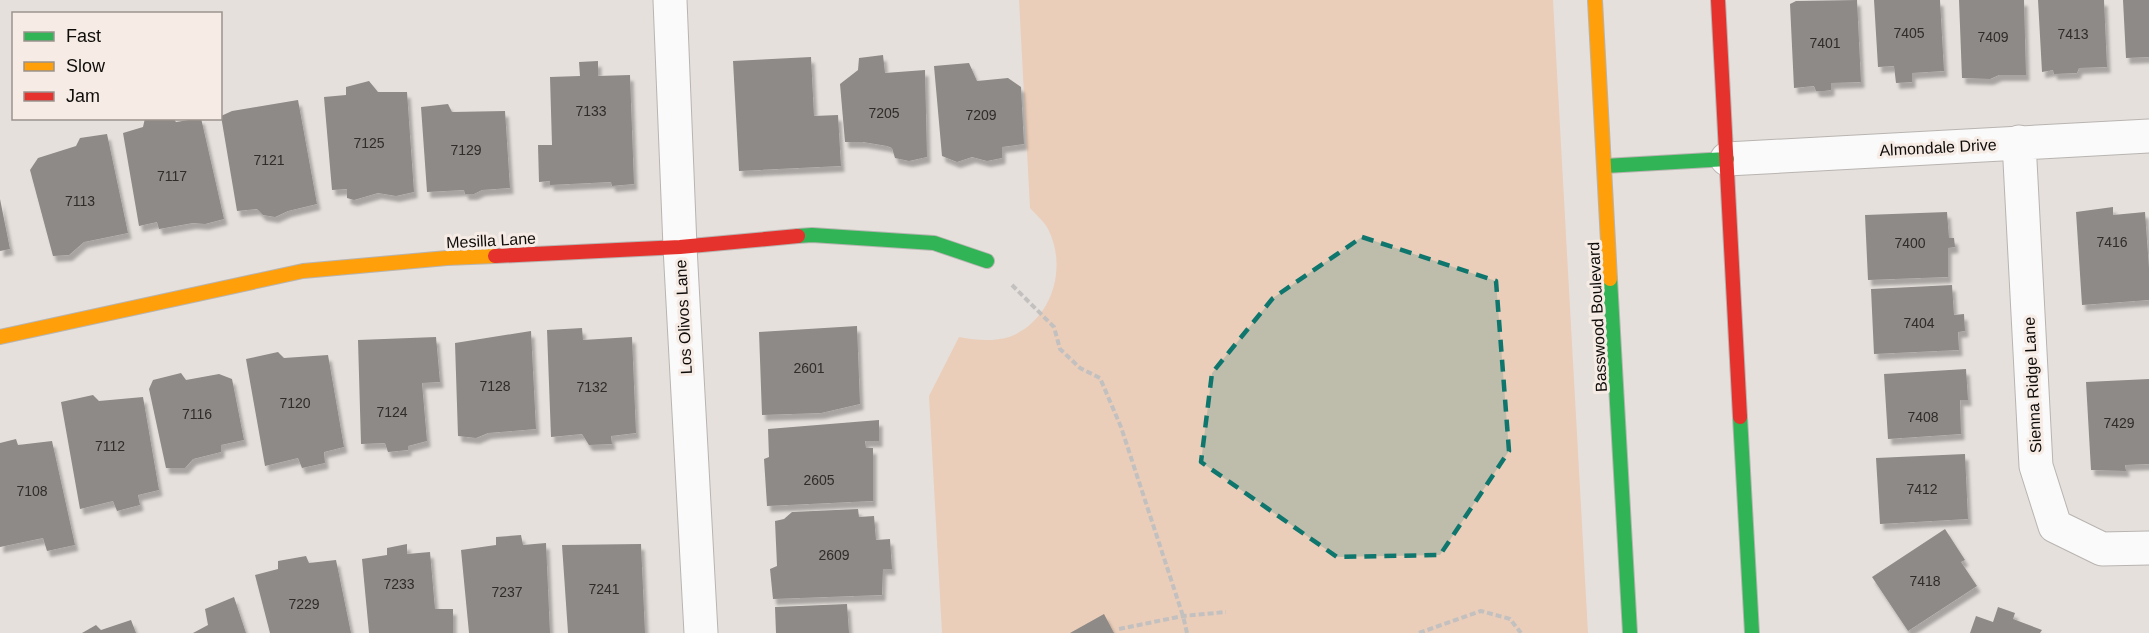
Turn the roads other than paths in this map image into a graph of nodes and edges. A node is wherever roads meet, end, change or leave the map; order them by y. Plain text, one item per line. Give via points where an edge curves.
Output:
1 (669, 0) edge
2 (1595, 0) edge
3 (1718, 0) edge
4 (2149, 136) edge
5 (2019, 142) junction
6 (1727, 159) junction
7 (1605, 166) junction
8 (680, 247) junction
9 (987, 261) road end
10 (0, 337) edge
11 (2149, 548) edge
12 (701, 633) edge
13 (1630, 633) edge
14 (1752, 633) edge

1 - 8 street, Los Olivos Lane
2 - 7 main road, Basswood Boulevard
3 - 6 main road
4 - 5 street, Almondale Drive
5 - 6 street, Almondale Drive
5 - 11 street, Sienna Ridge Lane via 2036,466 2055,526 2102,549
6 - 7 main road
6 - 14 main road
7 - 13 main road, Basswood Boulevard
8 - 9 main road, Mesilla Lane via 812,235 934,243
8 - 10 main road, Mesilla Lane via 447,258 303,271
8 - 12 street, Los Olivos Lane

